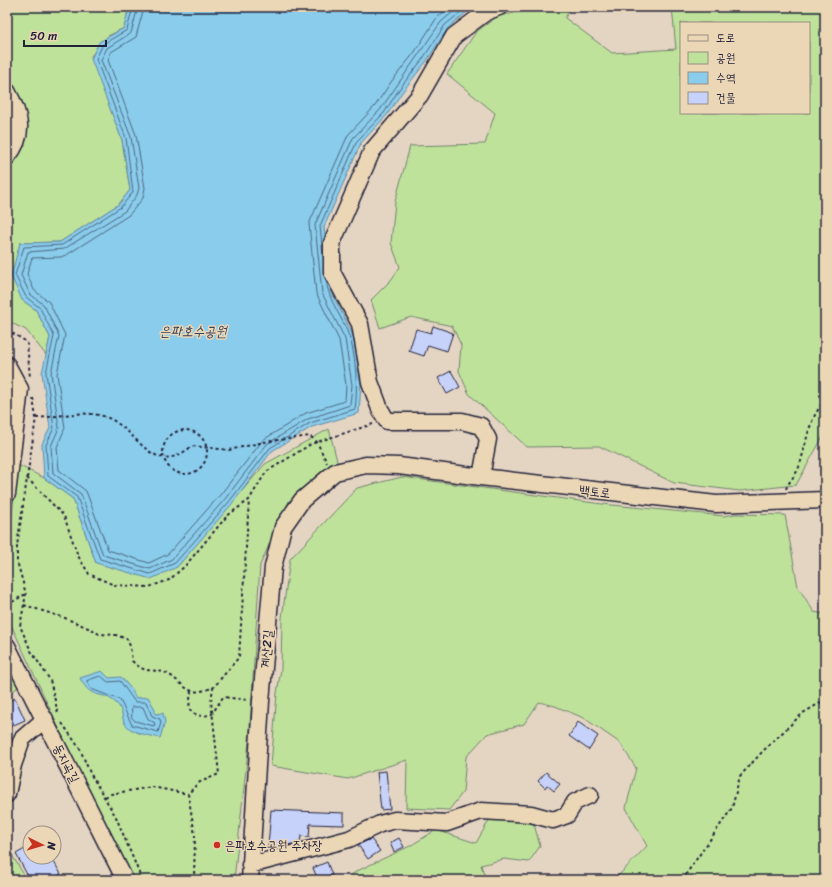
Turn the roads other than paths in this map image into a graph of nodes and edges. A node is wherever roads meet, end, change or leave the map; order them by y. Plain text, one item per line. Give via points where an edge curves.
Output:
1 (499, 7) edge
2 (7, 91) edge
3 (7, 157) edge
4 (7, 365) edge
5 (366, 465) joint
6 (481, 477) junction
7 (7, 494) edge
8 (825, 500) edge
9 (7, 646) edge
10 (55, 718) junction
11 (7, 794) edge
12 (590, 794) dead end
13 (250, 872) edge
14 (125, 880) edge

1 - 6 street via 486,12 454,36 420,95 372,151 332,244 332,272 360,324 370,382 387,421 462,421 481,426 488,439
2 - 3 street via 15,105 19,122 19,138
4 - 7 street via 20,389
5 - 6 street, 백토로 via 399,466
5 - 13 street, 계산2길 via 332,474 302,500 283,527 273,567
6 - 8 street, 백토로 via 716,504
9 - 10 street, 동지곡길
10 - 11 street via 22,739
10 - 14 street, 동지곡길
12 - 13 street via 575,802 567,815 553,820 531,814 481,811 447,823 395,820 348,839

